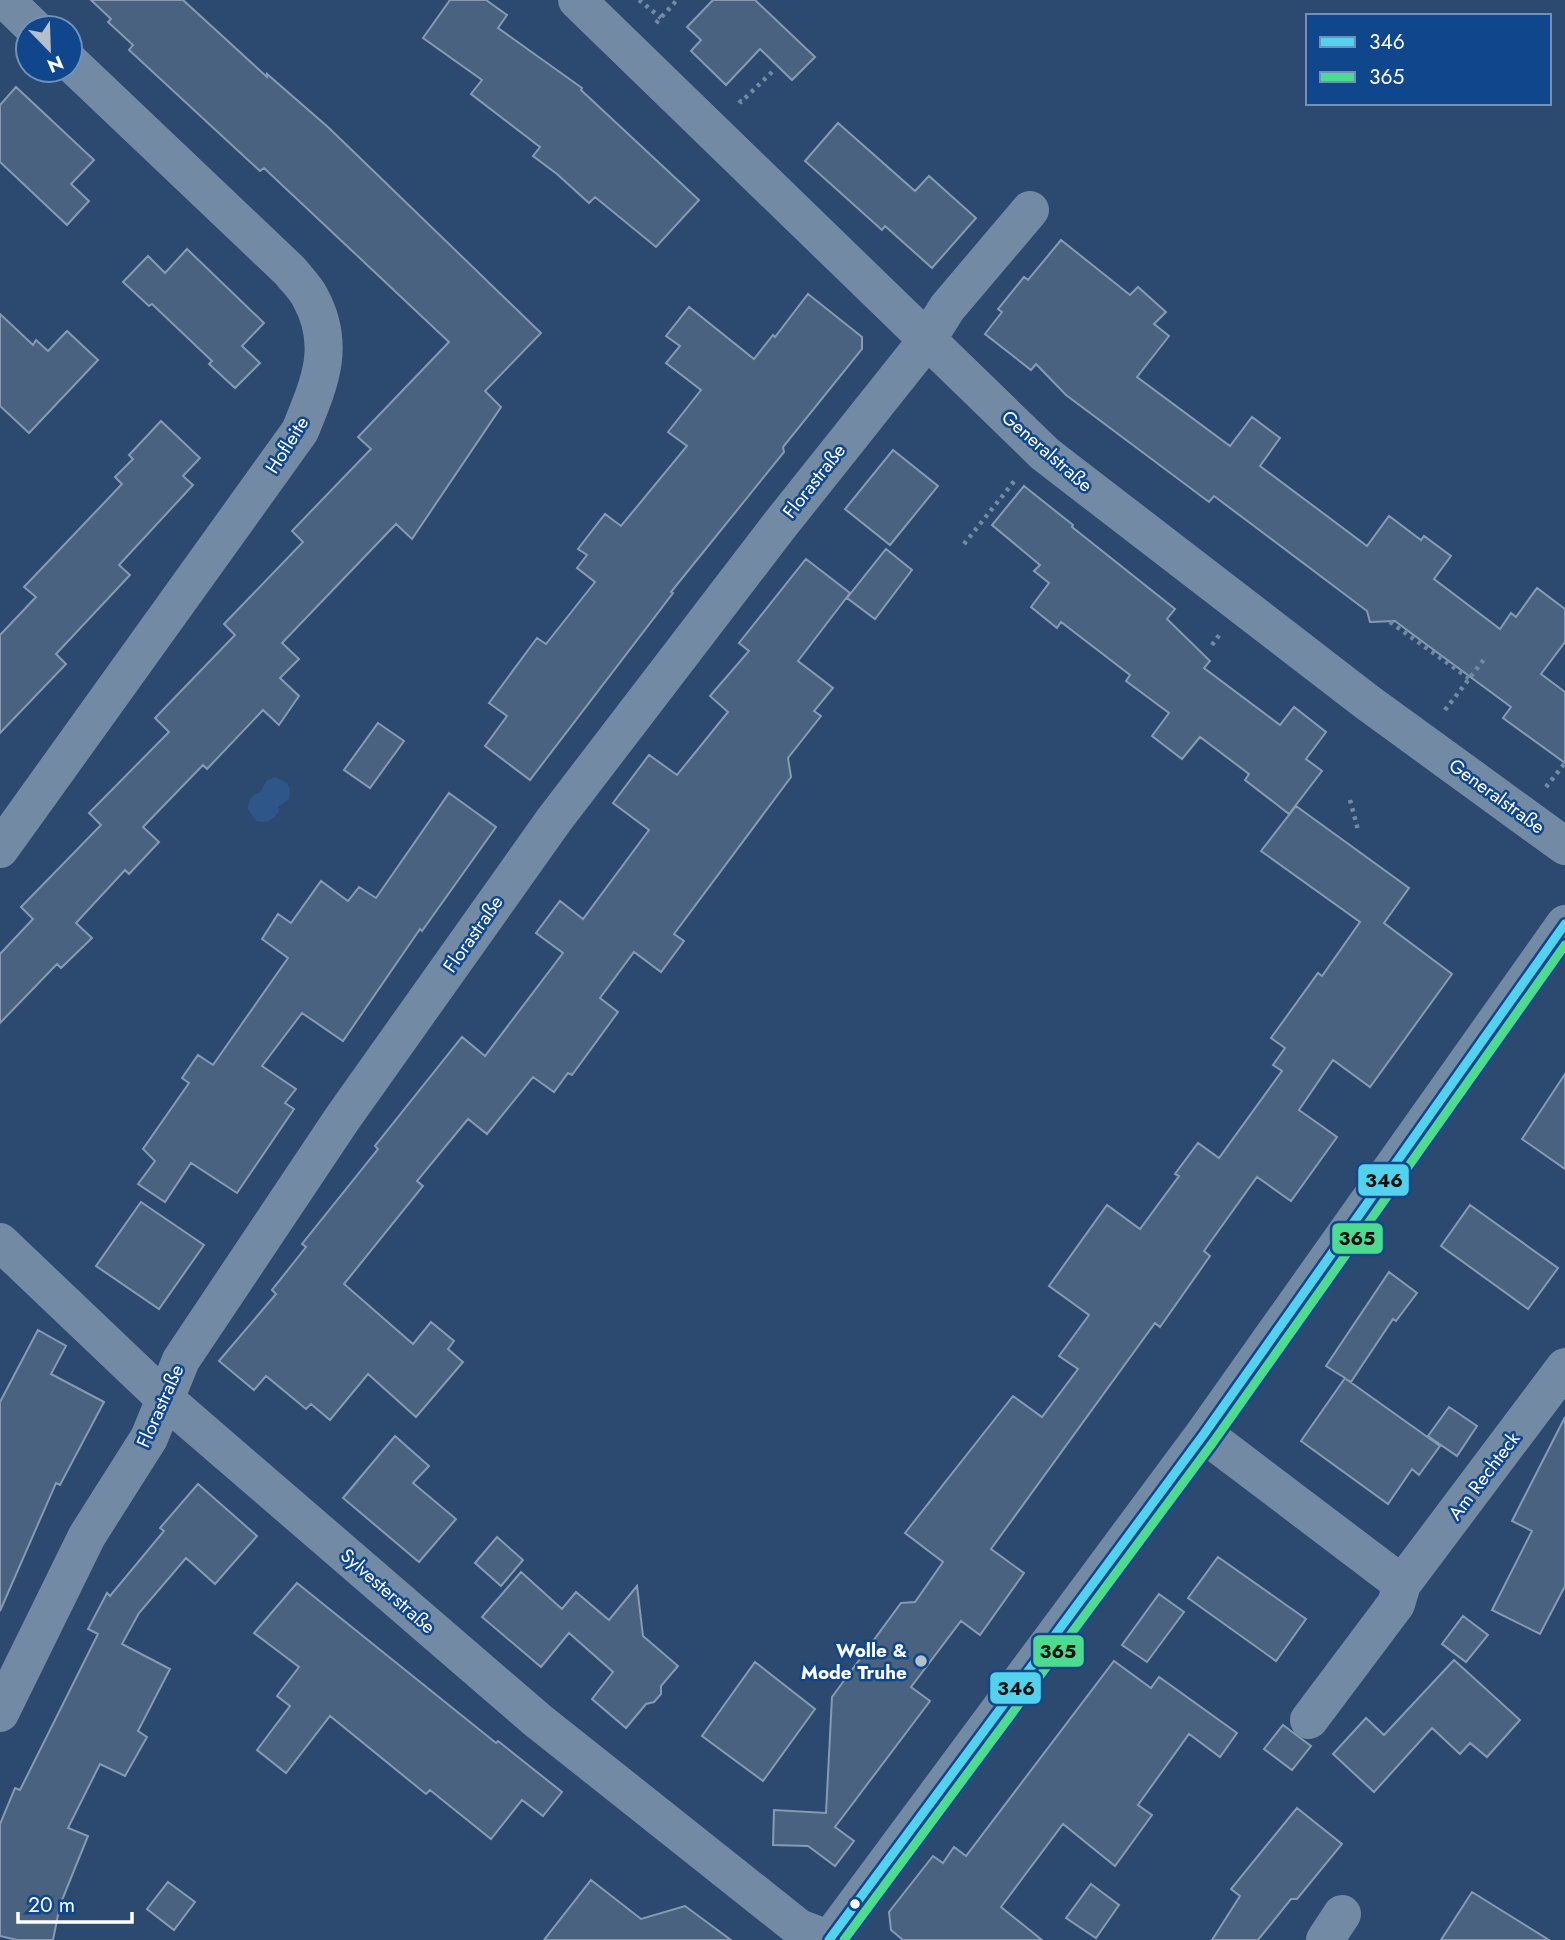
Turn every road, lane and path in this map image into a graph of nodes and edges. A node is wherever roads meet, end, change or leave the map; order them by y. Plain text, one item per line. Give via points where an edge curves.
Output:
1 (5, 0) edge
2 (577, 0) edge
3 (639, 0) edge
4 (20, 14) edge
5 (661, 18) dead end
6 (772, 72) dead end
7 (84, 75) edge
8 (736, 98) dead end
9 (1030, 210) dead end
10 (927, 340) junction
11 (1040, 448) junction
12 (964, 544) dead end
13 (1391, 622) dead end
14 (1485, 658) dead end
15 (1470, 679) junction
16 (1421, 741) junction
17 (1350, 800) dead end
18 (1358, 830) dead end
19 (1565, 846) edge
20 (0, 849) edge
21 (1565, 924) edge
22 (0, 1242) edge
23 (1565, 1367) edge
24 (165, 1399) junction
25 (1204, 1434) junction
26 (1402, 1584) junction
27 (0, 1713) edge
28 (1309, 1720) dead end
29 (830, 1940) edge

1 - 4 street
2 - 10 street, Generalstraße
3 - 5 path
6 - 8 path via 741,102
7 - 20 street, Hofleite via 308,293 323,339 323,368 300,431
9 - 10 street, Florastraße via 947,308
10 - 11 street, Generalstraße
10 - 24 street, Florastraße via 554,820 326,1142 181,1360
11 - 12 path
11 - 16 street, Generalstraße
13 - 15 path
14 - 15 path
15 - 16 path
16 - 19 street, Generalstraße
17 - 18 path
21 - 25 street
22 - 24 street, Sylvesterstraße
23 - 26 street, Am Rechteck
24 - 27 street, Florastraße via 149,1437 87,1536
24 - 29 street, Sylvesterstraße via 536,1719 799,1928
25 - 26 street
25 - 29 street
26 - 28 street, Am Rechteck via 1396,1604

